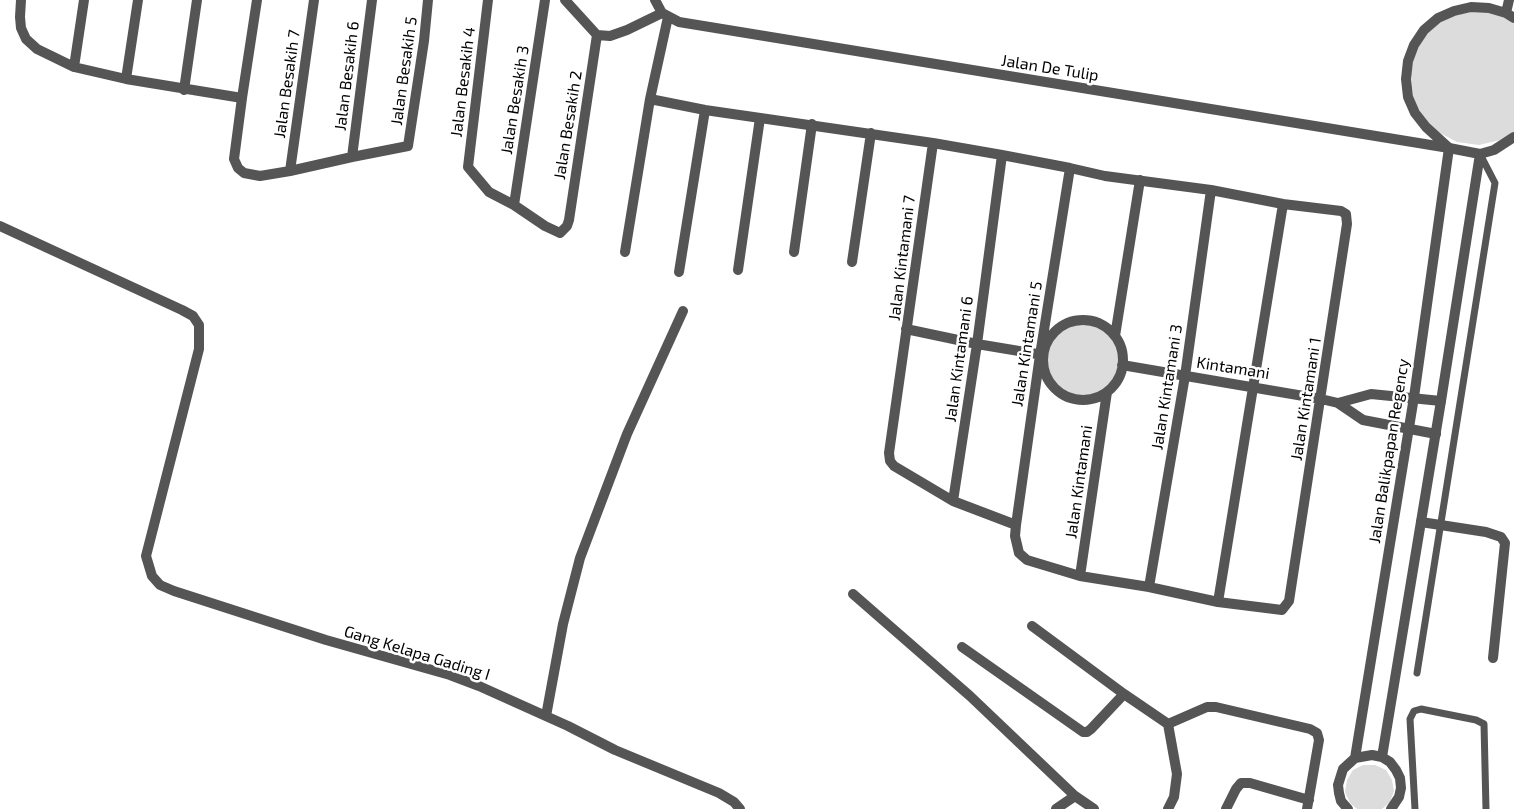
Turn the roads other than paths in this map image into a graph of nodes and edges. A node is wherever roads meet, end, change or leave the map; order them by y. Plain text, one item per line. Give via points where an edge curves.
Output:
1 (21, 0) edge
2 (84, 0) edge
3 (138, 0) edge
4 (197, 0) edge
5 (256, 0) edge
6 (314, 0) edge
7 (372, 0) edge
8 (428, 0) edge
9 (488, 0) edge
10 (545, 0) edge
11 (564, 0) edge
12 (655, 0) edge
13 (1509, 0) edge
14 (1472, 3) edge
15 (665, 15) junction
16 (1510, 15) edge
17 (597, 35) junction
18 (74, 67) junction
19 (126, 79) junction
20 (184, 90) junction
21 (242, 98) junction
22 (650, 98) junction
23 (705, 110) junction
24 (760, 118) junction
25 (812, 124) junction
26 (871, 133) junction
27 (1514, 137) edge
28 (933, 143) junction
29 (1450, 148) junction
30 (1480, 154) junction
31 (1002, 155) junction
32 (352, 157) junction
33 (1070, 168) junction
34 (290, 172) junction
35 (1140, 180) junction
36 (1211, 190) junction
37 (1283, 204) junction
38 (514, 205) junction
39 (0, 226) edge
40 (624, 252) dead end
41 (794, 252) dead end
42 (852, 262) dead end
43 (738, 270) dead end
44 (679, 272) dead end
45 (683, 311) dead end
46 (906, 329) junction
47 (1114, 336) junction
48 (977, 344) junction
49 (1042, 355) junction
50 (1122, 366) junction
51 (1185, 376) junction
52 (1252, 386) junction
53 (1107, 392) junction
54 (1414, 398) junction
55 (1321, 399) junction
56 (1441, 401) junction
57 (1338, 403) junction
58 (1408, 428) junction
59 (1436, 434) junction
60 (953, 501) junction
61 (1421, 522) junction
62 (1441, 524) junction
63 (1016, 525) junction
64 (1080, 576) junction
65 (1149, 587) junction
66 (853, 594) dead end
67 (1289, 601) joint
68 (1218, 602) junction
69 (1032, 626) dead end
70 (962, 647) dead end
71 (1492, 658) dead end
72 (1417, 673) dead end
73 (1124, 694) junction
74 (546, 716) junction
75 (1168, 724) junction
76 (1382, 757) junction
77 (1355, 758) junction
78 (1075, 796) junction
79 (1308, 804) edge
80 (740, 809) edge
81 (1056, 809) edge
82 (1094, 809) edge
83 (1168, 809) edge
84 (1226, 809) edge
85 (1348, 809) edge
86 (1391, 809) edge
87 (1415, 809) edge
88 (1486, 809) edge

1 - 18 street via 21,28 26,39
2 - 18 street
3 - 19 street
4 - 20 street
5 - 21 street
6 - 34 street, Jalan Besakih 7
7 - 32 street, Jalan Besakih 6
8 - 32 street, Jalan Besakih 5 via 408,146
9 - 38 street, Jalan Besakih 4 via 468,167 489,192
10 - 38 street, Jalan Besakih 3
11 - 17 street
12 - 15 street
13 - 16 street
14 - 16 street
14 - 29 street via 1438,18 1424,30 1408,61 1408,96 1415,113
15 - 17 street via 610,36
15 - 22 street
15 - 29 street, Jalan De Tulip via 679,22
17 - 38 street, Jalan Besakih 2 via 567,226 560,233
18 - 19 street
19 - 20 street
20 - 21 street
21 - 34 street via 234,159 238,168 244,173 260,176
22 - 23 street
22 - 40 street
23 - 24 street
23 - 44 street
24 - 25 street
24 - 43 street
25 - 26 street
25 - 41 street
26 - 28 street
26 - 42 street
27 - 30 street via 1494,150
28 - 31 street
28 - 46 street, Jalan Kintamani 7
29 - 30 street, Jalan De Tulip
29 - 54 street, Jalan Balikpapan Regency
30 - 56 street
30 - 62 lane via 1495,183
31 - 33 street
31 - 48 street, Jalan Kintamani 6
32 - 34 street
33 - 35 street
33 - 49 street, Jalan Kintamani 5
35 - 36 street
35 - 47 street
36 - 37 street
36 - 51 street, Jalan Kintamani 3
37 - 52 street
37 - 55 street, Jalan Kintamani 1 via 1346,214
39 - 74 street, Gang Kelapa Gading I via 182,310 193,316 199,325 199,349 146,556 152,576 160,585 326,640 450,675
45 - 74 street via 627,434 580,558 562,624
46 - 48 street, Jalan Kintamani 7
46 - 60 street via 890,461
47 - 49 street via 1098,323 1078,320 1055,332
47 - 50 street via 1121,350
48 - 49 street, Jalan Kintamani 7
48 - 60 street, Jalan Kintamani 6
49 - 53 street via 1046,376 1058,392 1067,397 1088,400
49 - 63 street, Jalan Kintamani 5
50 - 51 street, Kintamani
50 - 53 street via 1120,376
51 - 52 street, Kintamani
51 - 65 street, Jalan Kintamani 3
52 - 55 street, Kintamani
52 - 68 street
53 - 64 street, Jalan Kintamani
54 - 56 street
54 - 57 street via 1371,394
54 - 58 street, Jalan Balikpapan Regency
55 - 57 street, Kintamani
55 - 67 street, Jalan Kintamani 1
56 - 59 street
57 - 58 street via 1363,420
58 - 59 street
58 - 77 street, Jalan Balikpapan Regency
59 - 61 street
60 - 63 street
61 - 62 street
61 - 76 street
62 - 71 street via 1486,532 1501,537 1505,543
62 - 72 lane
63 - 64 street, Jalan Kintamani 5 via 1019,553 1027,560
64 - 65 street, Jalan Kintamani 5
65 - 68 street, Jalan Kintamani 5
66 - 78 street via 970,696
67 - 68 street, Jalan Kintamani 5 via 1282,610
69 - 73 street
70 - 73 street via 1083,732 1091,729
73 - 75 street
74 - 80 street, Gang Kelapa Gading I via 615,750 720,793
75 - 79 street via 1207,707 1216,707 1310,729 1317,733 1318,740
75 - 83 street via 1178,774
76 - 77 street
76 - 86 street via 1390,762 1400,778 1399,798
77 - 85 street, Jalan Balikpapan Regency via 1343,769 1338,785
78 - 81 street
78 - 82 street
79 - 84 street via 1250,783 1241,784 1236,789
87 - 88 lane via 1410,719 1414,711 1421,709 1484,724

